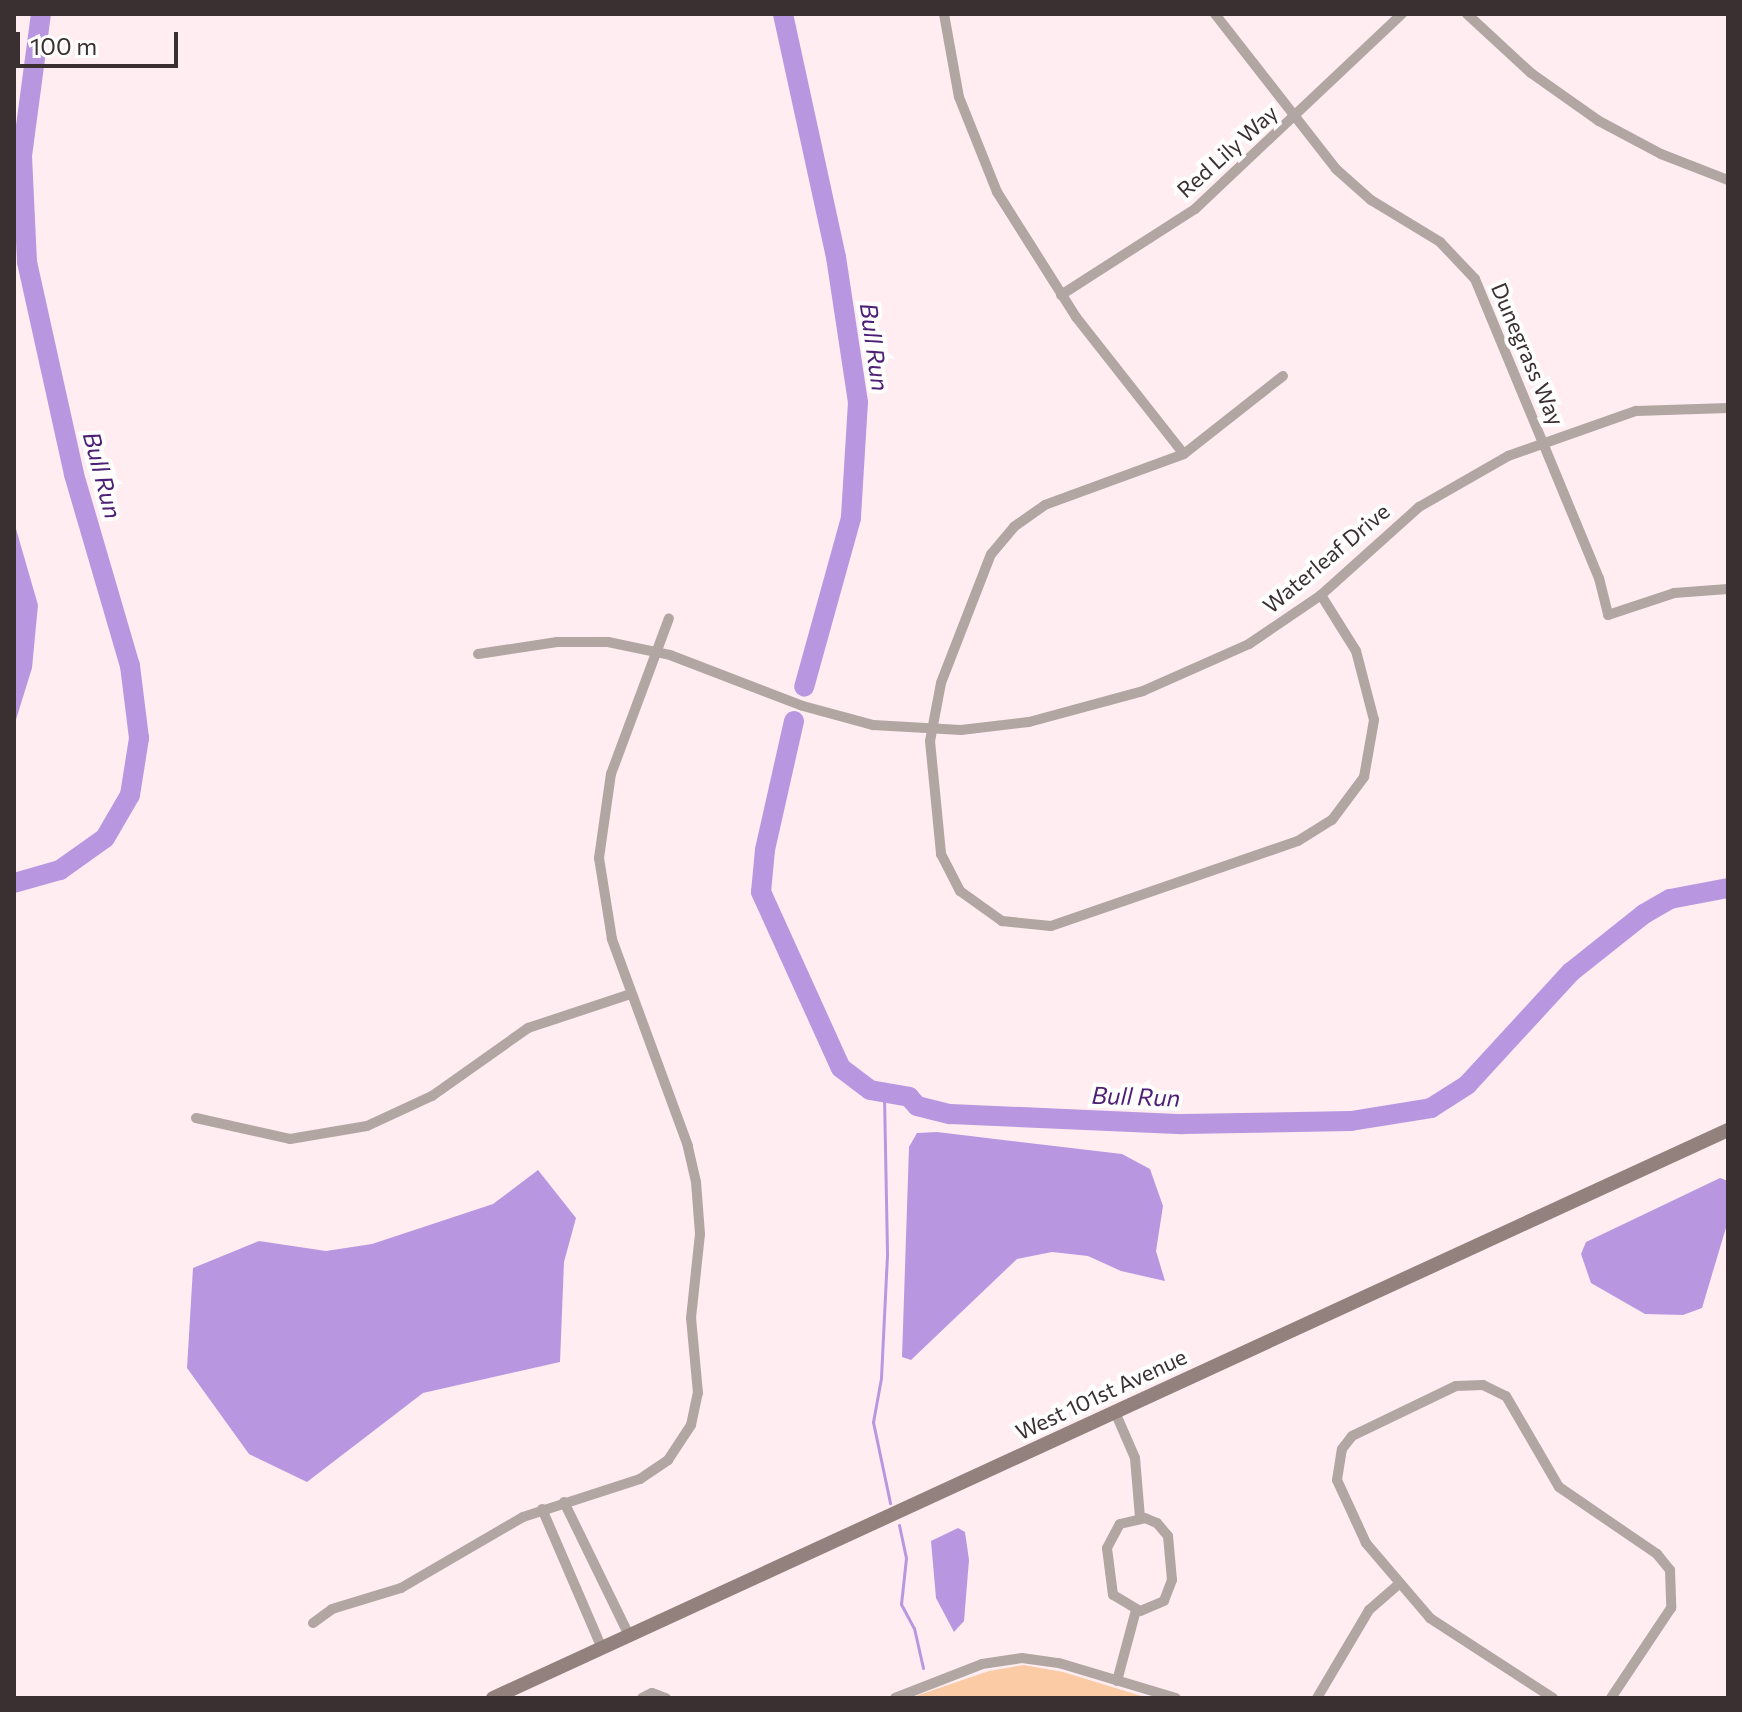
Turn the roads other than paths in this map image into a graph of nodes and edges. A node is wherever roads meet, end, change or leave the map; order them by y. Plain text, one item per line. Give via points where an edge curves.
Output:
1 (944, 14) edge
2 (1215, 14) edge
3 (1402, 14) edge
4 (1467, 14) edge
5 (1294, 116) junction
6 (1728, 180) edge
7 (1061, 295) junction
8 (1283, 376) dead end
9 (1728, 408) edge
10 (1543, 442) junction
11 (1184, 454) junction
12 (1728, 589) edge
13 (1321, 595) junction
14 (669, 618) dead end
15 (656, 651) junction
16 (478, 654) dead end
17 (932, 731) junction
18 (631, 994) junction
19 (196, 1118) dead end
20 (1728, 1130) edge
21 (1115, 1412) junction
22 (564, 1502) junction
23 (542, 1509) junction
24 (1140, 1518) junction
25 (1399, 1584) junction
26 (1136, 1610) junction
27 (313, 1623) dead end
28 (629, 1635) junction
29 (602, 1648) junction
30 (1117, 1681) junction
31 (493, 1698) edge
32 (642, 1698) edge
33 (666, 1698) edge
34 (895, 1698) edge
35 (1176, 1698) edge
36 (1317, 1698) edge
37 (1553, 1698) edge
38 (1611, 1698) edge

1 - 7 street via 950,61 977,150
2 - 5 street, Dunegrass Way
3 - 5 street, Red Lily Way
4 - 6 street via 1531,73 1599,121 1661,154
5 - 7 street, Red Lily Way via 1195,209
5 - 10 street, Dunegrass Way via 1349,181 1440,242 1471,273
7 - 11 street
8 - 11 street
9 - 10 street, Waterleaf Drive via 1636,411
10 - 12 street, Dunegrass Way via 1599,578 1608,615 1674,593
10 - 13 street, Waterleaf Drive via 1435,496
11 - 17 street via 1158,468 1053,501 1008,534 978,580 941,683
13 - 17 street, Waterleaf Drive via 1224,658 1143,691 1029,722
13 - 17 street via 1356,651 1373,706 1373,750 1355,795 1332,820 1298,841 1070,922 1036,927 1002,921 973,905 955,884 940,846 930,768
14 - 15 street
15 - 16 street, Waterleaf Drive via 580,640
15 - 17 street, Waterleaf Drive via 850,720
15 - 18 street via 611,774 600,840 607,919
18 - 19 street via 528,1028 432,1096 367,1126 290,1139
18 - 22 street via 694,1169 701,1222 691,1318 697,1401 684,1440 661,1466 633,1482
20 - 21 street, West 101st Avenue
21 - 24 street via 1135,1458
21 - 28 street, West 101st Avenue
22 - 23 street
22 - 28 street
23 - 27 street via 401,1588 332,1609
23 - 29 street
24 - 26 street via 1115,1529 1107,1548 1113,1595
24 - 26 street via 1157,1523 1168,1536 1172,1580 1164,1601
25 - 36 street via 1369,1610
25 - 37 street via 1441,1626
25 - 38 street via 1366,1543 1347,1506 1337,1480 1339,1458 1352,1436 1456,1386 1483,1385 1506,1396 1559,1487 1657,1554 1670,1570 1671,1608
26 - 30 street
28 - 29 street, West 101st Avenue
29 - 31 street, West 101st Avenue
30 - 34 street via 1022,1658 982,1664
30 - 35 street
32 - 33 street via 652,1693

